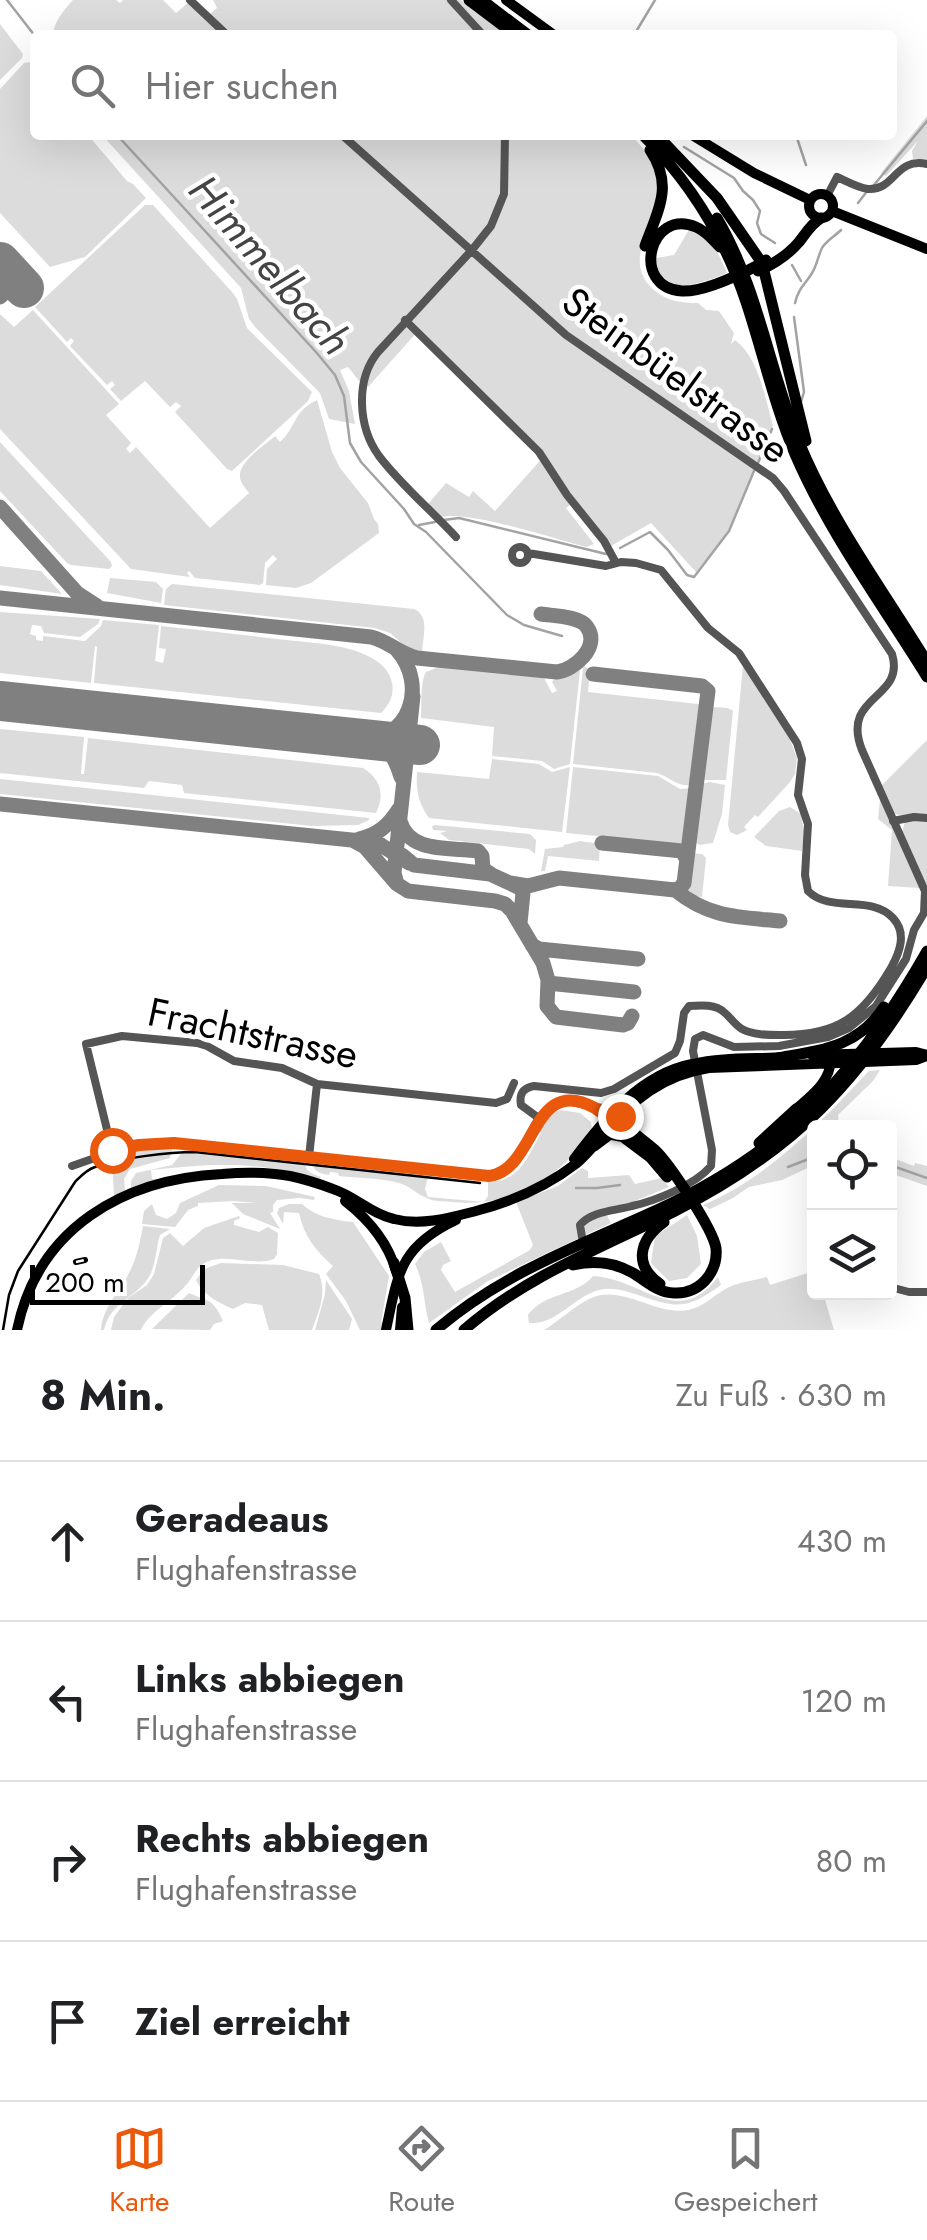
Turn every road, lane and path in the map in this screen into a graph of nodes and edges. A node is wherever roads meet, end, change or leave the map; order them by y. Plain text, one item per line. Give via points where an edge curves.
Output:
1 (190, 0) edge
2 (451, 0) edge
3 (469, 0) edge
4 (482, 0) edge
5 (506, 0) edge
6 (221, 30) edge
7 (478, 30) edge
8 (508, 30) edge
9 (521, 30) edge
10 (547, 30) edge
11 (348, 140) edge
12 (504, 140) edge
13 (644, 140) edge
14 (646, 140) edge
15 (660, 140) edge
16 (661, 140) edge
17 (700, 140) edge
18 (927, 164) edge
19 (827, 196) junction
20 (810, 205) junction
21 (826, 214) junction
22 (927, 248) edge
23 (472, 250) junction
24 (727, 253) junction
25 (764, 265) junction
26 (726, 282) junction
27 (405, 320) junction
28 (823, 492) junction
29 (456, 537) dead end
30 (528, 553) dead end
31 (616, 564) junction
32 (927, 662) edge
33 (927, 678) edge
34 (927, 818) edge
35 (893, 821) junction
36 (927, 940) edge
37 (927, 950) edge
38 (927, 967) edge
39 (927, 1056) edge
40 (778, 1058) junction
41 (831, 1059) junction
42 (514, 1083) dead end
43 (317, 1084) junction
44 (630, 1101) junction
45 (580, 1103) junction
46 (594, 1107) junction
47 (796, 1109) joint
48 (540, 1119) junction
49 (609, 1122) junction
50 (631, 1137) junction
51 (594, 1146) junction
52 (112, 1150) junction
53 (309, 1158) junction
54 (72, 1166) dead end
55 (564, 1172) junction
56 (323, 1187) junction
57 (697, 1190) junction
58 (675, 1204) junction
59 (474, 1212) junction
60 (582, 1237) dead end
61 (394, 1263) junction
62 (550, 1272) junction
63 (897, 1289) edge
64 (927, 1292) edge
65 (17, 1330) edge
66 (386, 1330) edge
67 (400, 1330) edge
68 (408, 1330) edge
69 (436, 1330) edge
70 (464, 1330) edge

1 - 6 street
2 - 7 street
3 - 8 highway
4 - 9 highway
5 - 10 main road
11 - 23 street, Steinbüelstrasse
12 - 23 street via 501,205
13 - 26 highway via 663,188 644,252 650,278 664,292 684,297
14 - 24 highway via 695,198
15 - 28 highway via 734,249 792,425
16 - 25 highway via 717,198
17 - 20 main road
18 - 19 street via 911,162 875,189 836,177
19 - 20 main road via 818,194
19 - 21 main road via 832,202
20 - 21 main road via 812,214
20 - 25 highway via 790,243
21 - 22 main road
21 - 25 highway via 793,249
23 - 27 street
23 - 35 street, Steinbüelstrasse via 566,335 784,490 892,654 890,681 856,724
24 - 26 highway via 704,231 683,224 659,235 650,255 657,277 674,290
24 - 33 highway via 803,472
25 - 26 highway
25 - 28 highway
27 - 29 street via 368,365 362,403 377,453
27 - 31 street via 539,452
28 - 32 highway
30 - 31 street
31 - 48 street via 661,570 738,653 797,743 798,795 808,824 805,884 811,894 884,910 902,938 873,996 842,1023 804,1034 760,1034 740,1028 715,1007 689,1006 675,1053 610,1091 524,1089 521,1105
34 - 35 street
35 - 57 street via 926,906 906,959 876,1006 828,1037 779,1046 734,1047 708,1036 693,1042 713,1160
36 - 40 highway via 866,1030 834,1046
37 - 57 highway via 883,1024 825,1094 754,1156
38 - 57 highway via 878,1045 818,1113 758,1162
39 - 41 main road
40 - 41 main road
40 - 44 main road via 678,1067
41 - 44 main road via 708,1068
41 - 47 main road via 826,1080
42 - 43 street, Frachtstrasse via 507,1099 496,1102
43 - 52 street, Frachtstrasse via 282,1068 234,1061 198,1043 122,1036 86,1044
43 - 53 street
44 - 46 street
44 - 49 main road
44 - 50 highway via 624,1120
45 - 46 street
45 - 48 street via 560,1103
45 - 49 street
46 - 49 street
47 - 57 highway
48 - 53 street via 515,1162 497,1175
49 - 50 highway
49 - 51 main road
49 - 55 main road
50 - 51 highway via 610,1134
50 - 58 highway via 661,1170 708,1244 702,1276 672,1288 651,1276 643,1250
50 - 62 highway via 662,1158 711,1234 716,1254 710,1274 693,1290 674,1294 610,1264
51 - 55 main road
52 - 53 street via 174,1143
52 - 54 street
55 - 59 main road via 538,1190
56 - 59 main road via 398,1220
56 - 61 main road via 366,1219
56 - 65 main road via 283,1175 228,1173 129,1193 74,1226 48,1255
57 - 58 highway
57 - 58 street
58 - 60 street via 586,1218
58 - 62 highway
58 - 69 highway via 552,1256
59 - 66 main road via 433,1232 409,1255
61 - 67 main road
61 - 68 highway
62 - 70 highway
63 - 64 street

